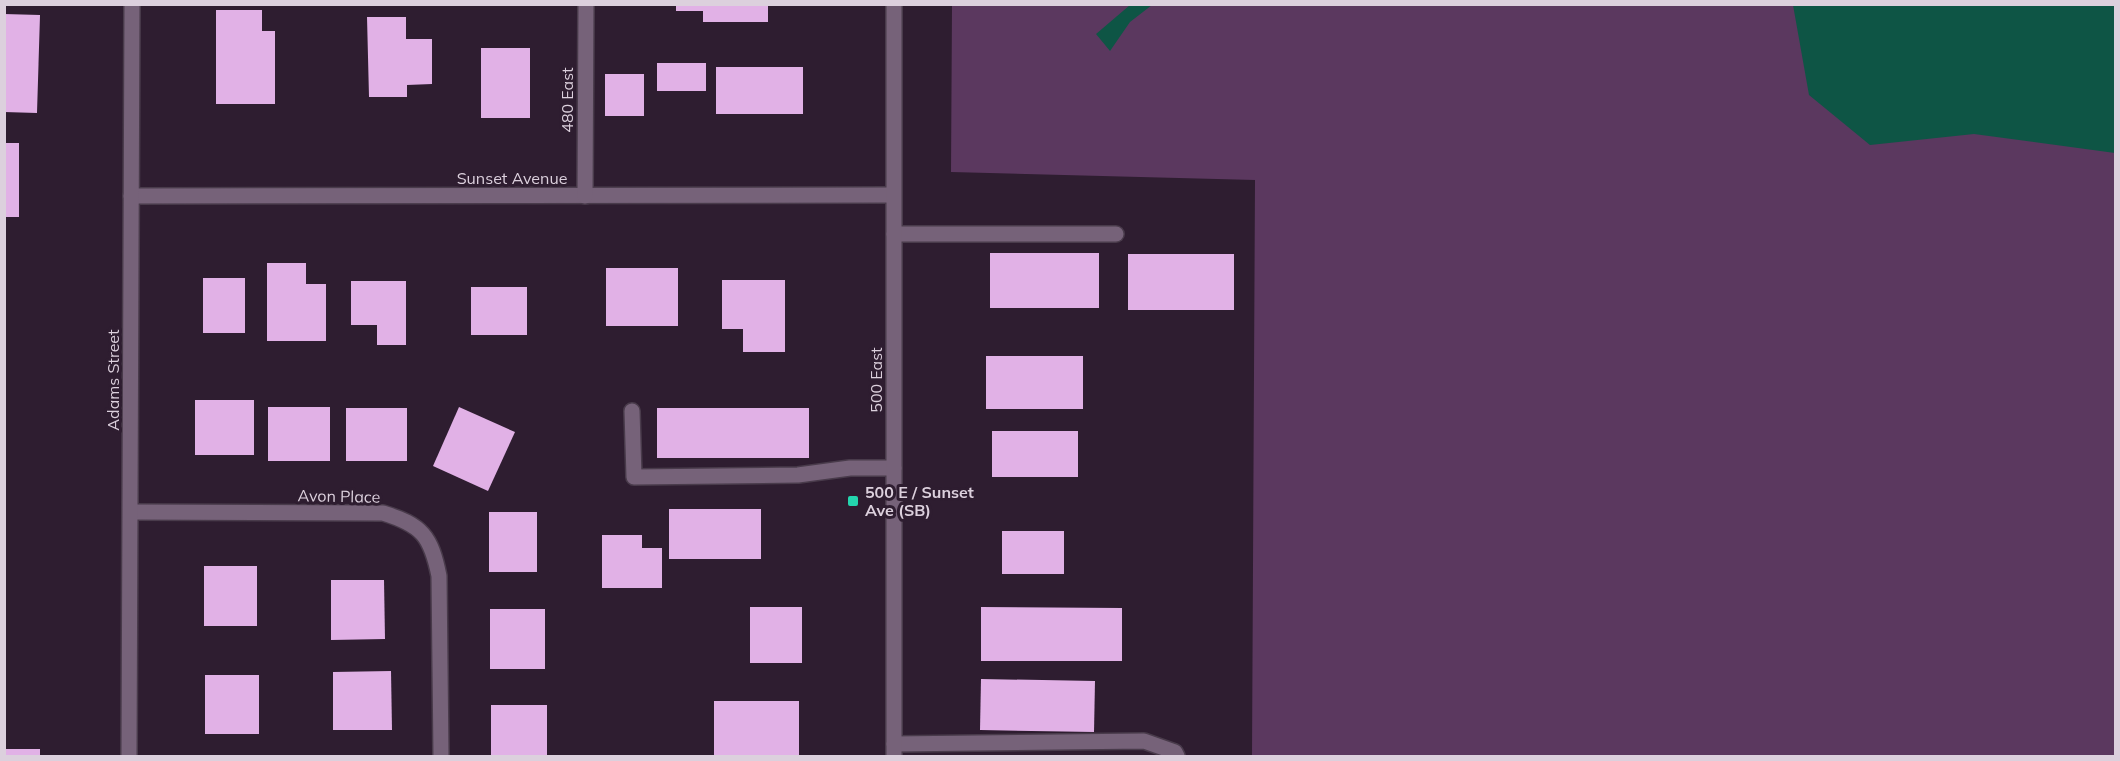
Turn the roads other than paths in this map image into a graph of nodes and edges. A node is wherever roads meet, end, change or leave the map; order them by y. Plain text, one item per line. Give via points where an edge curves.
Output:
1 (132, 4) edge
2 (586, 4) edge
3 (894, 4) edge
4 (893, 195) junction
5 (131, 196) junction
6 (585, 196) junction
7 (894, 234) junction
8 (1116, 234) dead end
9 (632, 411) dead end
10 (894, 468) junction
11 (130, 512) junction
12 (894, 750) edge
13 (129, 756) edge
14 (441, 756) edge
15 (1177, 756) edge

1 - 5 street, Adams Street
2 - 6 street, 480 East
3 - 4 street, 500 East
4 - 6 street, Sunset Avenue
4 - 7 street, 500 East
5 - 6 street, Sunset Avenue
5 - 11 street, Adams Street
7 - 8 street
7 - 10 street, 500 East
9 - 10 street via 634,477 798,476 850,468
10 - 12 street, 500 East
11 - 13 street, Adams Street
11 - 14 street, Avon Place via 383,513 405,520 424,534 435,554 439,576
12 - 15 street via 1144,741

